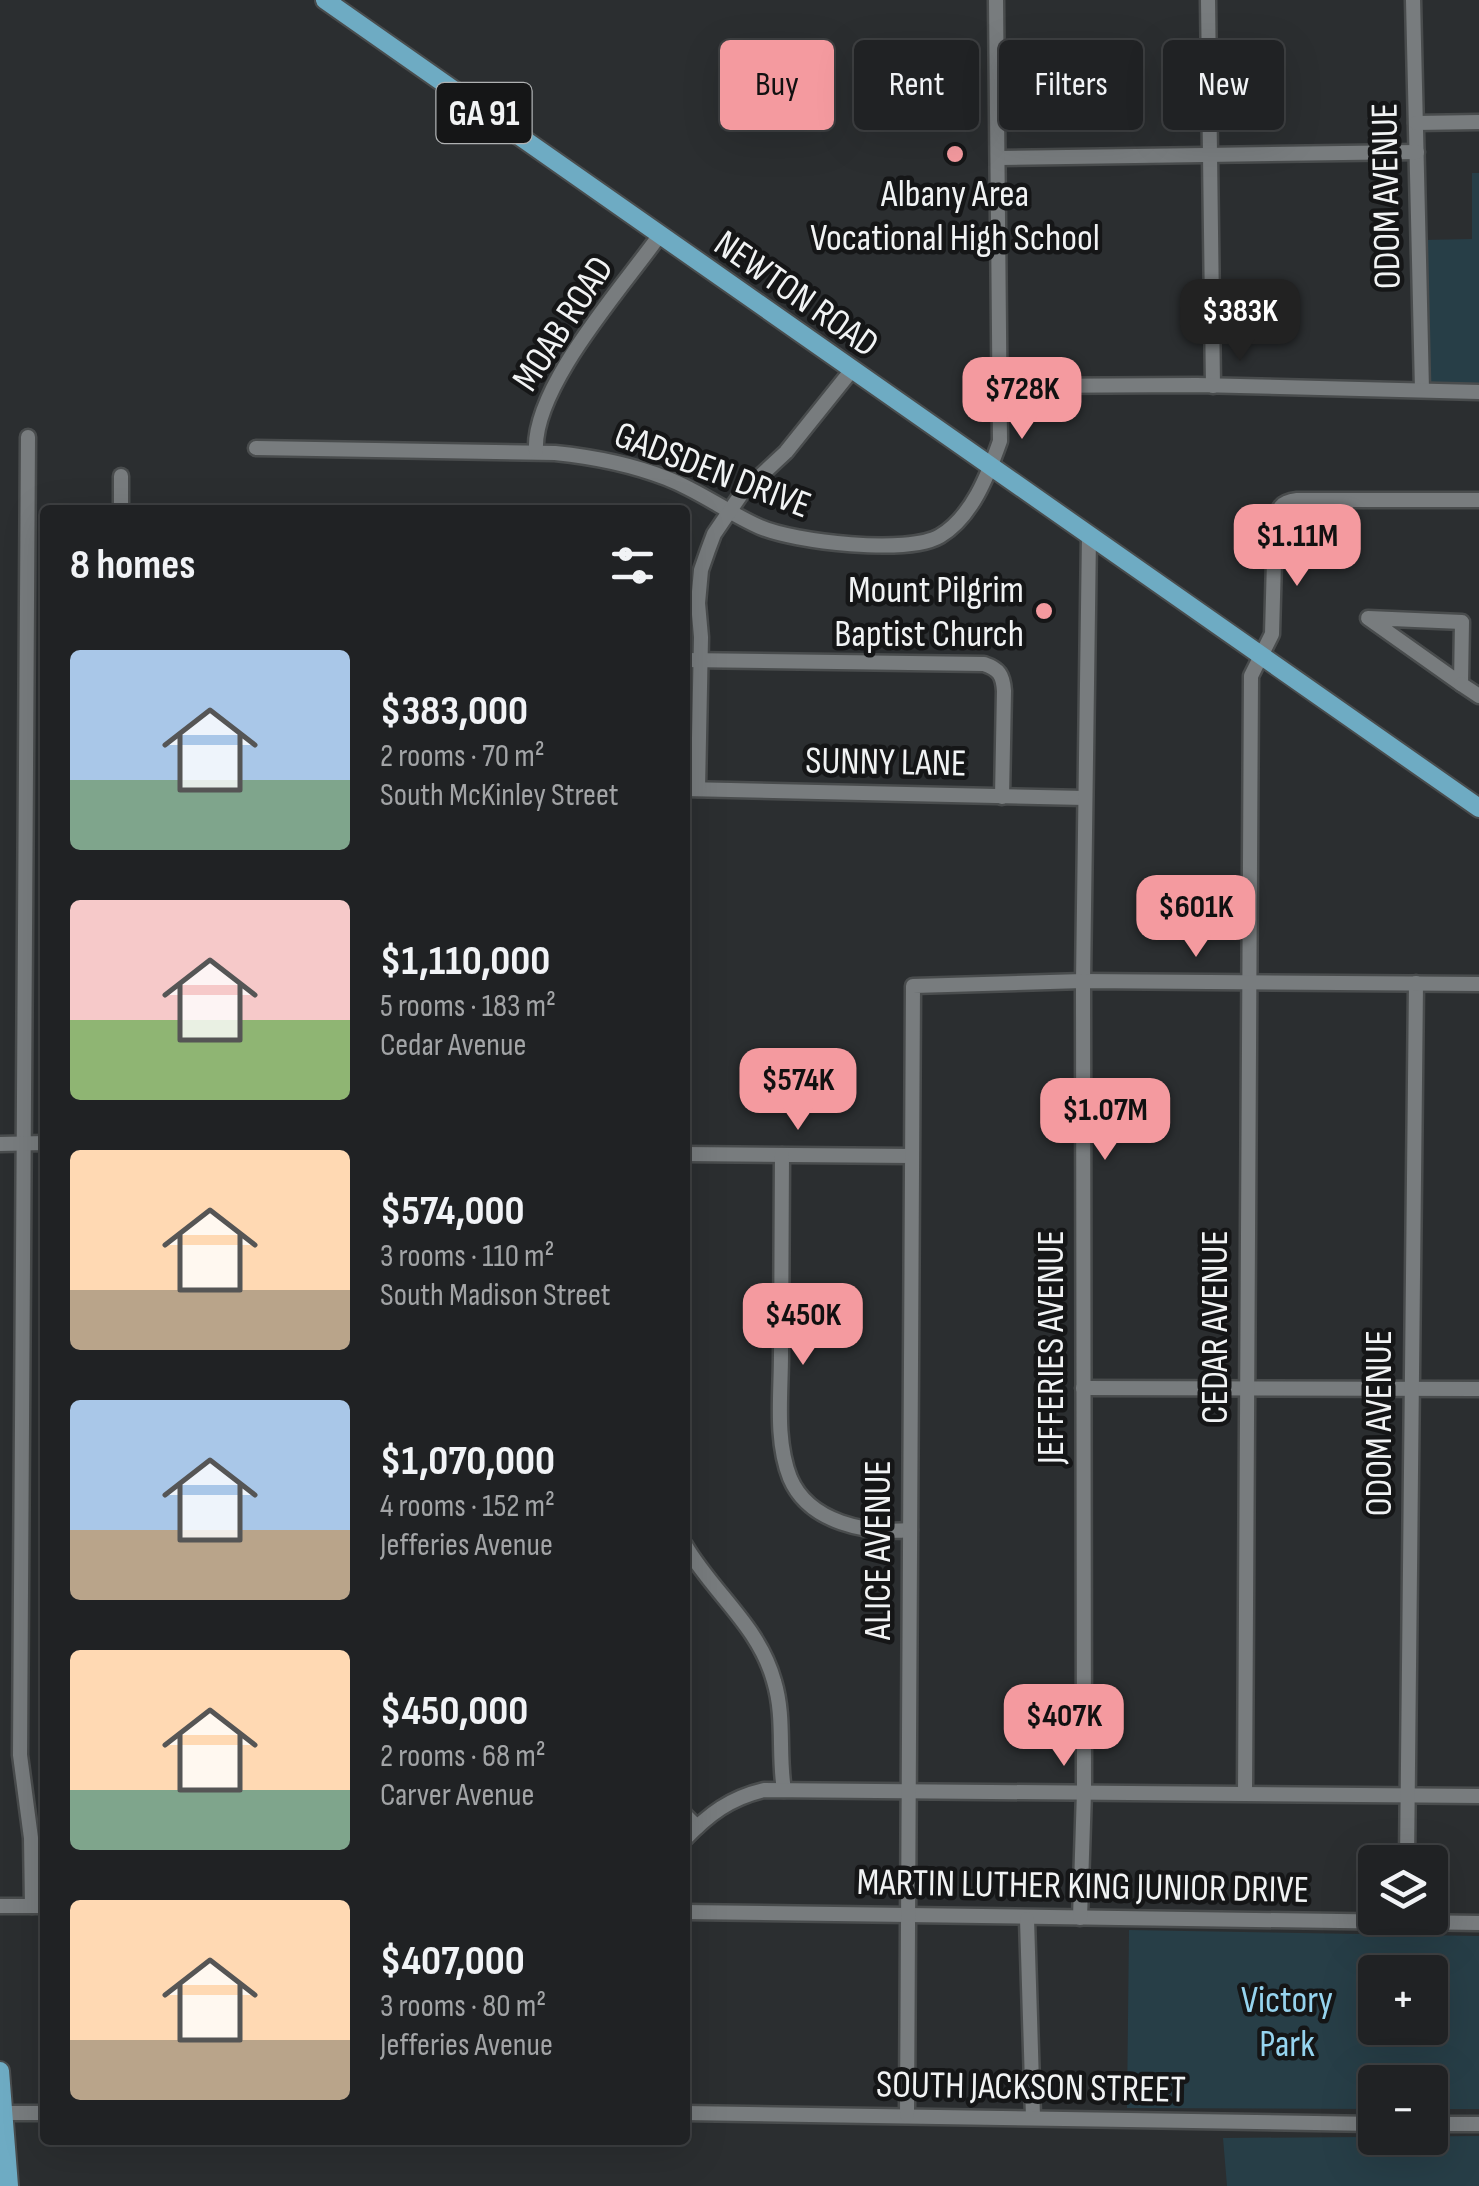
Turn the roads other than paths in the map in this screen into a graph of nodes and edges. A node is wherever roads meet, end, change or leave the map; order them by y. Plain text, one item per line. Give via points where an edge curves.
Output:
1 (326, 0) edge
2 (996, 0) edge
3 (1208, 0) edge
4 (1412, 0) edge
5 (1479, 122) edge
6 (1416, 123) junction
7 (1417, 152) junction
8 (1208, 156) junction
9 (999, 158) junction
10 (659, 236) junction
11 (851, 371) junction
12 (1001, 386) junction
13 (1213, 386) junction
14 (1422, 390) junction
15 (1479, 392) edge
16 (28, 437) dead end
17 (256, 448) dead end
18 (536, 451) junction
19 (991, 467) junction
20 (121, 476) dead end
21 (1479, 500) edge
22 (121, 505) edge
23 (730, 510) junction
24 (1089, 535) junction
25 (1262, 654) junction
26 (692, 660) edge
27 (1461, 684) junction
28 (1479, 696) edge
29 (692, 789) edge
30 (1002, 796) junction
31 (1085, 798) junction
32 (1479, 808) edge
33 (1083, 981) junction
34 (1249, 983) junction
35 (1416, 984) junction
36 (1479, 984) edge
37 (40, 1143) edge
38 (0, 1144) edge
39 (23, 1144) junction
40 (690, 1154) edge
41 (782, 1155) junction
42 (911, 1156) junction
43 (1083, 1388) junction
44 (1246, 1388) junction
45 (1411, 1389) junction
46 (1479, 1389) edge
47 (910, 1530) junction
48 (690, 1550) edge
49 (784, 1790) junction
50 (910, 1790) junction
51 (1084, 1791) junction
52 (1245, 1793) junction
53 (1409, 1794) junction
54 (1479, 1796) edge
55 (690, 1820) edge
56 (697, 1826) junction
57 (690, 1834) edge
58 (1408, 1845) edge
59 (0, 1906) edge
60 (39, 1906) edge
61 (690, 1912) edge
62 (909, 1914) junction
63 (1080, 1918) junction
64 (1027, 1919) junction
65 (1358, 1920) edge
66 (1448, 1922) edge
67 (1479, 1924) edge
68 (0, 2071) edge
69 (2, 2113) edge
70 (40, 2113) edge
71 (690, 2113) edge
72 (908, 2115) junction
73 (1033, 2117) junction
74 (1358, 2124) edge
75 (1448, 2124) edge
76 (1479, 2124) edge
77 (10, 2186) edge

1 - 10 main road, NEWTON ROAD / GA 91
2 - 9 street
3 - 8 street
4 - 6 street, ODOM AVENUE
5 - 6 street
6 - 7 street, ODOM AVENUE
7 - 8 street
7 - 14 street, ODOM AVENUE
8 - 9 street
8 - 13 street
9 - 12 street
10 - 11 main road, NEWTON ROAD / GA 91
10 - 18 street, MOAB ROAD via 545,400
11 - 19 main road, NEWTON ROAD / GA 91
11 - 23 street
12 - 13 street
12 - 19 street via 1000,442
13 - 14 street
14 - 15 street
16 - 39 street
17 - 18 street, GADSDEN DRIVE
18 - 23 street, GADSDEN DRIVE via 634,467
19 - 23 street, GADSDEN DRIVE via 959,518 924,542 797,540
19 - 24 main road, NEWTON ROAD / GA 91
20 - 22 street
21 - 25 street, CEDAR AVENUE via 1285,502 1278,508 1272,634
23 - 26 street via 701,570
24 - 25 main road, NEWTON ROAD / GA 91
24 - 31 street, JEFFERIES AVENUE
25 - 32 main road, NEWTON ROAD / GA 91
25 - 34 street, CEDAR AVENUE via 1252,676
26 - 29 street
26 - 30 street via 996,668 1004,691
27 - 27 street via 1390,633 1368,618 1462,622
27 - 28 street
29 - 30 street, SUNNY LANE
30 - 31 street, SUNNY LANE
31 - 33 street, JEFFERIES AVENUE
33 - 34 street
33 - 42 street, ALICE AVENUE via 913,986
33 - 43 street, JEFFERIES AVENUE
34 - 35 street
34 - 44 street, CEDAR AVENUE
35 - 36 street
35 - 45 street, ODOM AVENUE
37 - 39 street
38 - 39 street
39 - 60 street via 20,1755
40 - 41 street
41 - 42 street
41 - 47 street via 781,1432 790,1479 835,1520 870,1530
42 - 47 street, ALICE AVENUE
43 - 44 street
43 - 51 street, JEFFERIES AVENUE
44 - 45 street
44 - 52 street, CEDAR AVENUE
45 - 46 street
45 - 53 street, ODOM AVENUE
47 - 50 street, ALICE AVENUE
48 - 49 street via 767,1659 781,1716
49 - 50 street
49 - 56 street via 738,1796
50 - 51 street
50 - 62 street, ALICE AVENUE
51 - 52 street
51 - 63 street, JEFFERIES AVENUE
52 - 53 street
53 - 54 street
53 - 58 street, ODOM AVENUE
55 - 56 street
56 - 57 street
59 - 60 street
61 - 62 street, MARTIN LUTHER KING JUNIOR DRIVE
62 - 64 street, MARTIN LUTHER KING JUNIOR DRIVE
62 - 72 street, ALICE AVENUE
63 - 64 street, MARTIN LUTHER KING JUNIOR DRIVE
63 - 65 street, MARTIN LUTHER KING JUNIOR DRIVE
64 - 73 street
66 - 67 street, MARTIN LUTHER KING JUNIOR DRIVE
68 - 69 main road
69 - 70 street
69 - 77 main road
71 - 72 street, SOUTH JACKSON STREET
72 - 73 street, SOUTH JACKSON STREET
73 - 74 street, SOUTH JACKSON STREET
75 - 76 street

